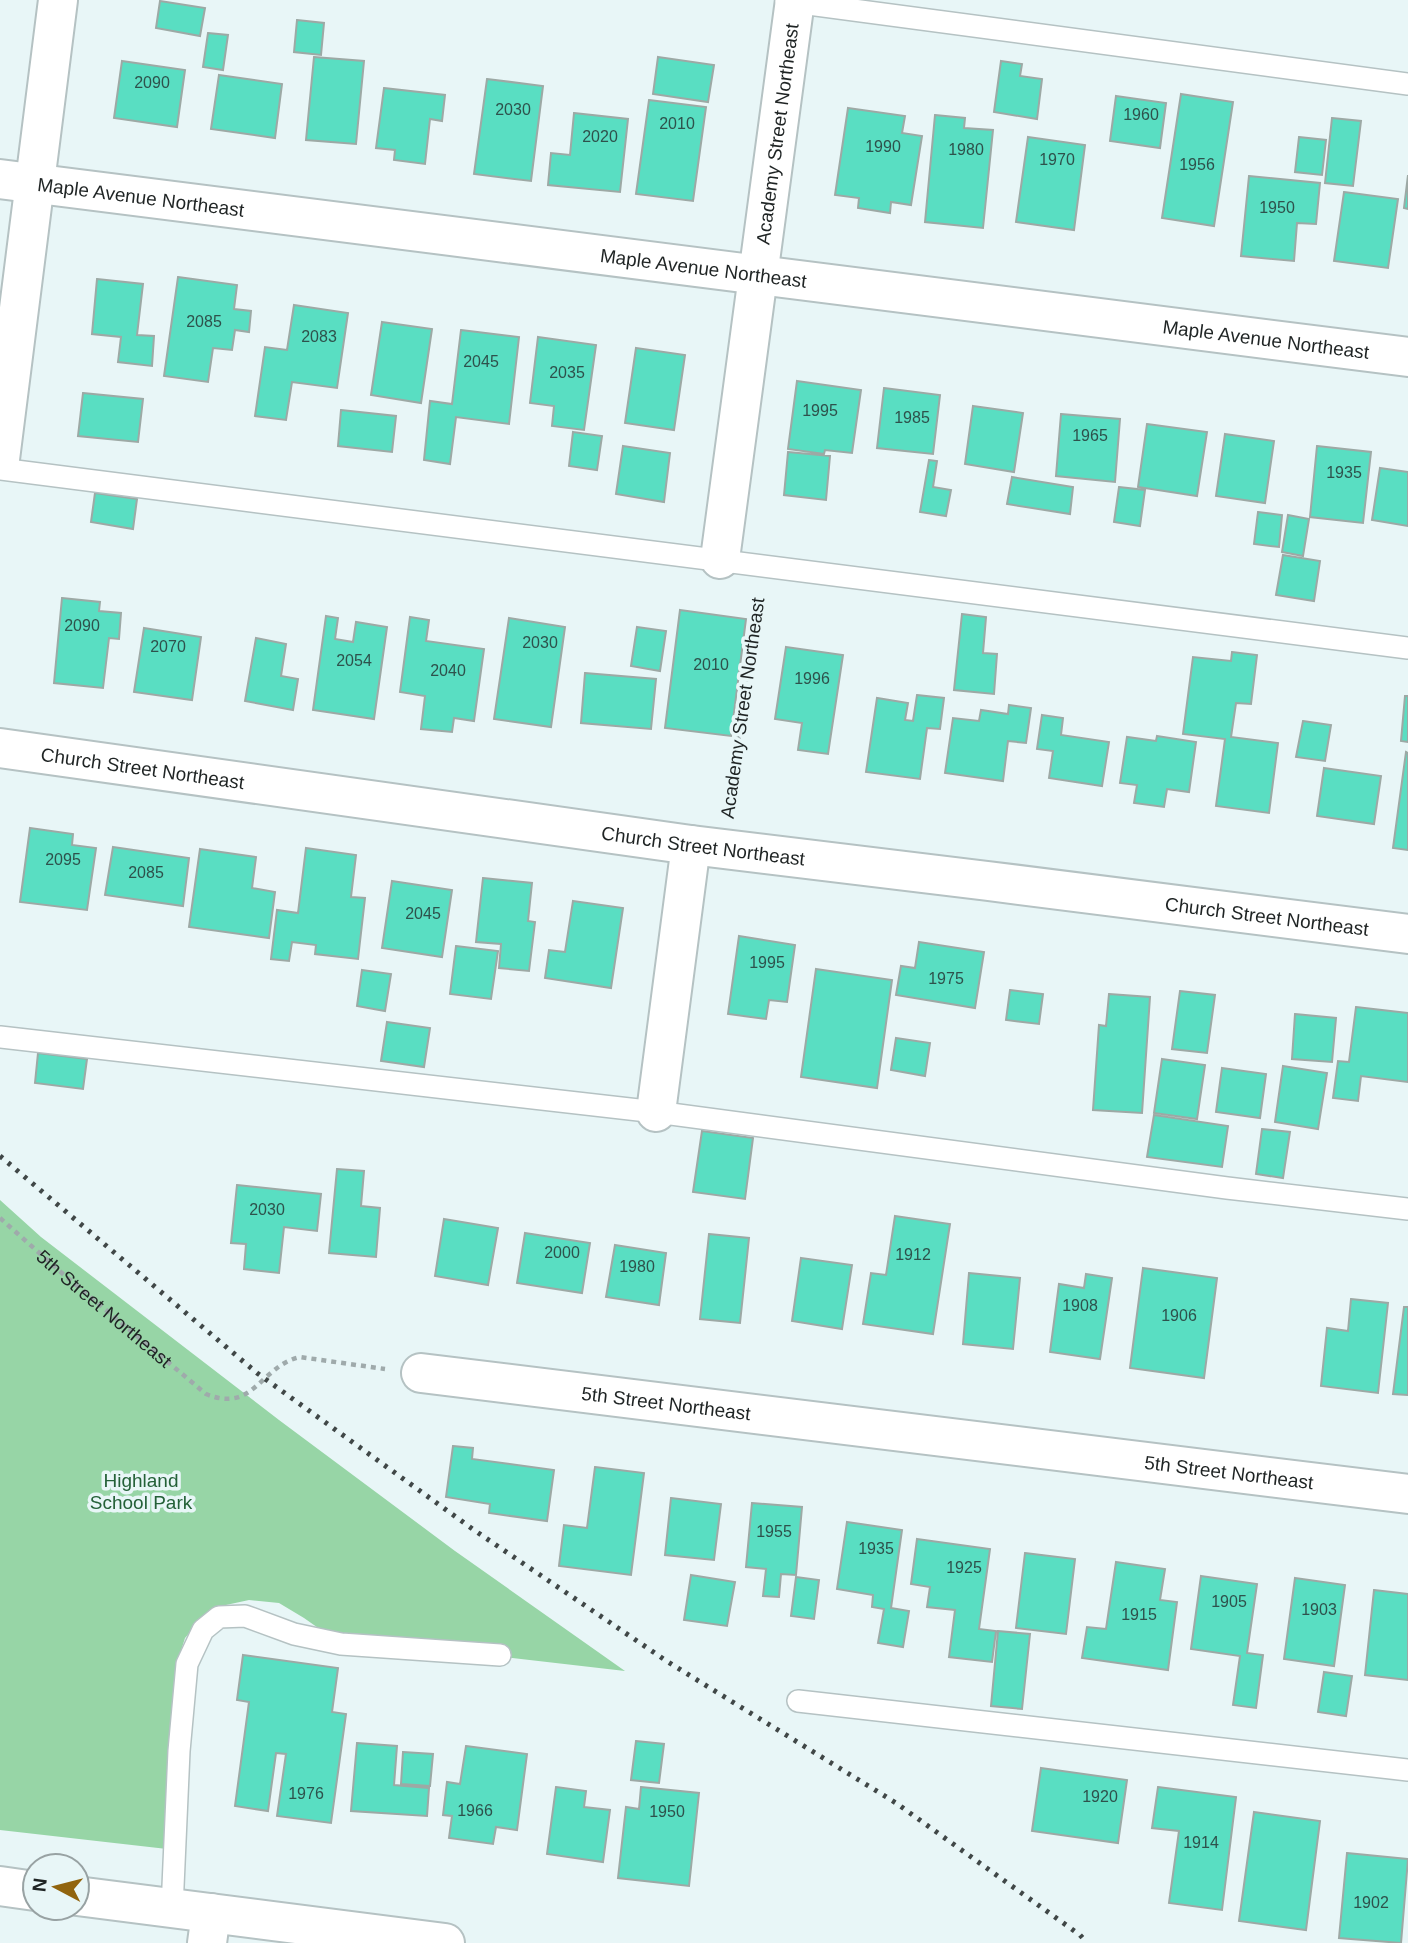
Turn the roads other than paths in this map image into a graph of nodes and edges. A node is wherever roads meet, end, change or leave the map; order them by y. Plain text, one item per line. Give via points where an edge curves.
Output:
1 (58, 0) edge
2 (789, 1) edge
3 (1408, 84) edge
4 (18, 181) edge
5 (757, 276) junction
6 (1408, 357) edge
7 (0, 459) edge
8 (0, 469) edge
9 (720, 559) junction
10 (1408, 648) edge
11 (0, 748) edge
12 (707, 847) junction
13 (1408, 934) edge
14 (0, 1037) edge
15 (656, 1112) junction
16 (1408, 1209) edge
17 (421, 1373) road end
18 (1408, 1494) edge
19 (500, 1656) dead end
20 (798, 1701) dead end
21 (1408, 1770) edge
22 (0, 1886) edge
23 (21, 1889) edge
24 (91, 1898) edge
25 (172, 1909) junction
26 (209, 1928) edge
27 (445, 1943) edge

1 - 4 street
2 - 3 lane
2 - 5 street, Academy Street Northeast
4 - 5 street, Maple Avenue Northeast
4 - 7 street
5 - 6 street, Maple Avenue Northeast
5 - 9 street, Academy Street Northeast
8 - 9 lane
9 - 10 lane
11 - 12 street, Church Street Northeast
12 - 13 street, Church Street Northeast
12 - 15 street
14 - 15 lane
15 - 16 lane
17 - 18 street, 5th Street Northeast
19 - 25 lane via 341,1644 294,1634 245,1616 219,1617 203,1630 187,1664 178,1751
20 - 21 lane
22 - 23 street
24 - 25 street
25 - 26 street
26 - 27 street

